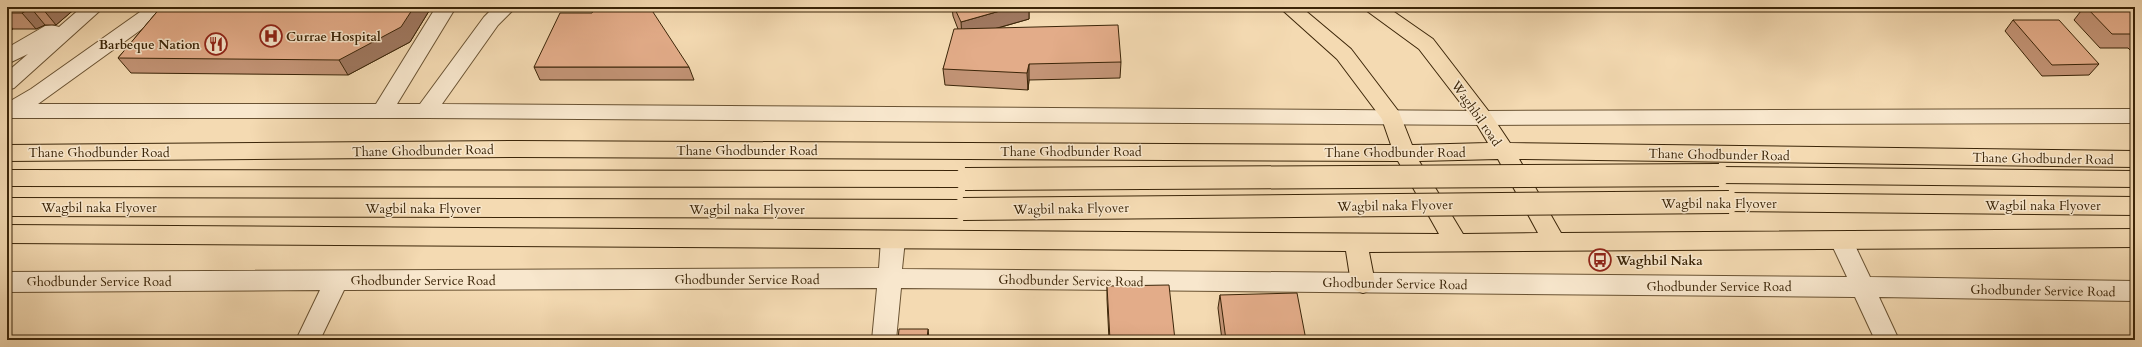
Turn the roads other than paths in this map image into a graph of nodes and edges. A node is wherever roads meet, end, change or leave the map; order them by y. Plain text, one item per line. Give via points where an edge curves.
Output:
1 (86, 7) edge
2 (94, 7) edge
3 (160, 7) edge
4 (446, 7) edge
5 (506, 7) edge
6 (1289, 7) edge
7 (1374, 7) edge
8 (7, 57) edge
9 (7, 83) edge
10 (8, 111) edge
11 (382, 111) junction
12 (426, 111) junction
13 (2135, 116) edge
14 (1392, 117) junction
15 (1483, 118) junction
16 (1504, 151) junction
17 (7, 153) edge
18 (1404, 153) junction
19 (2135, 159) edge
20 (7, 178) edge
21 (2135, 179) edge
22 (2135, 206) edge
23 (7, 207) edge
24 (7, 234) edge
25 (2135, 238) edge
26 (893, 240) junction
27 (1842, 241) junction
28 (1554, 242) junction
29 (1356, 243) junction
30 (1456, 243) junction
31 (891, 278) junction
32 (337, 280) junction
33 (7, 282) edge
34 (1363, 282) junction
35 (1863, 287) junction
36 (2135, 291) edge
37 (308, 340) edge
38 (884, 340) edge
39 (1887, 340) edge

1 - 8 street via 71,22
2 - 9 street
3 - 10 street via 38,94
4 - 11 street
5 - 12 street via 491,21
6 - 14 main road via 1344,54
7 - 15 main road, Waghbil road via 1426,44
10 - 11 street
11 - 12 street
12 - 14 street
13 - 15 street
14 - 15 street
14 - 18 main road
15 - 16 main road, Waghbil road
16 - 18 main road, Thane Ghodbunder Road
16 - 19 main road, Thane Ghodbunder Road
16 - 28 main road, Waghbil road
17 - 18 main road, Thane Ghodbunder Road via 518,149
18 - 30 main road
20 - 21 main road, Wagbil naka Flyover, bridge via 966,179 1719,175
22 - 23 main road, Wagbil naka Flyover, bridge via 1729,202 971,209
24 - 26 main road
25 - 27 main road
26 - 29 main road
26 - 31 street
27 - 28 main road
27 - 35 street
28 - 30 main road
29 - 30 main road
29 - 34 main road
31 - 32 street, Ghodbunder Service Road
31 - 34 street, Ghodbunder Service Road
31 - 38 street
32 - 33 street, Ghodbunder Service Road
32 - 37 street
34 - 35 street, Ghodbunder Service Road
35 - 36 street, Ghodbunder Service Road
35 - 39 street

